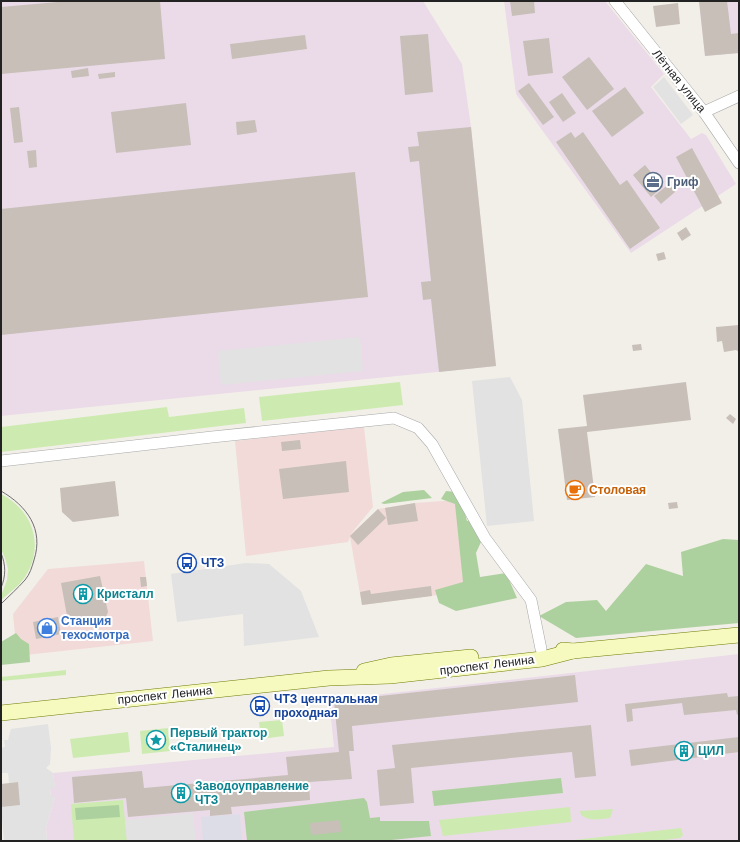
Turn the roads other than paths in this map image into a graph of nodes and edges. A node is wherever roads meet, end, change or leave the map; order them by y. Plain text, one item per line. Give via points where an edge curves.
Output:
1 (615, 1) edge
2 (739, 96) edge
3 (704, 112) junction
4 (739, 163) edge
5 (1, 461) edge
6 (739, 635) edge
7 (536, 655) junction
8 (1, 713) edge

1 - 3 street, Лётная улица
2 - 3 street
3 - 4 street, Лётная улица
5 - 7 street via 394,418 418,428 432,444 485,538 531,600
6 - 7 street, проспект Ленина via 573,651 542,659
7 - 8 street, проспект Ленина

